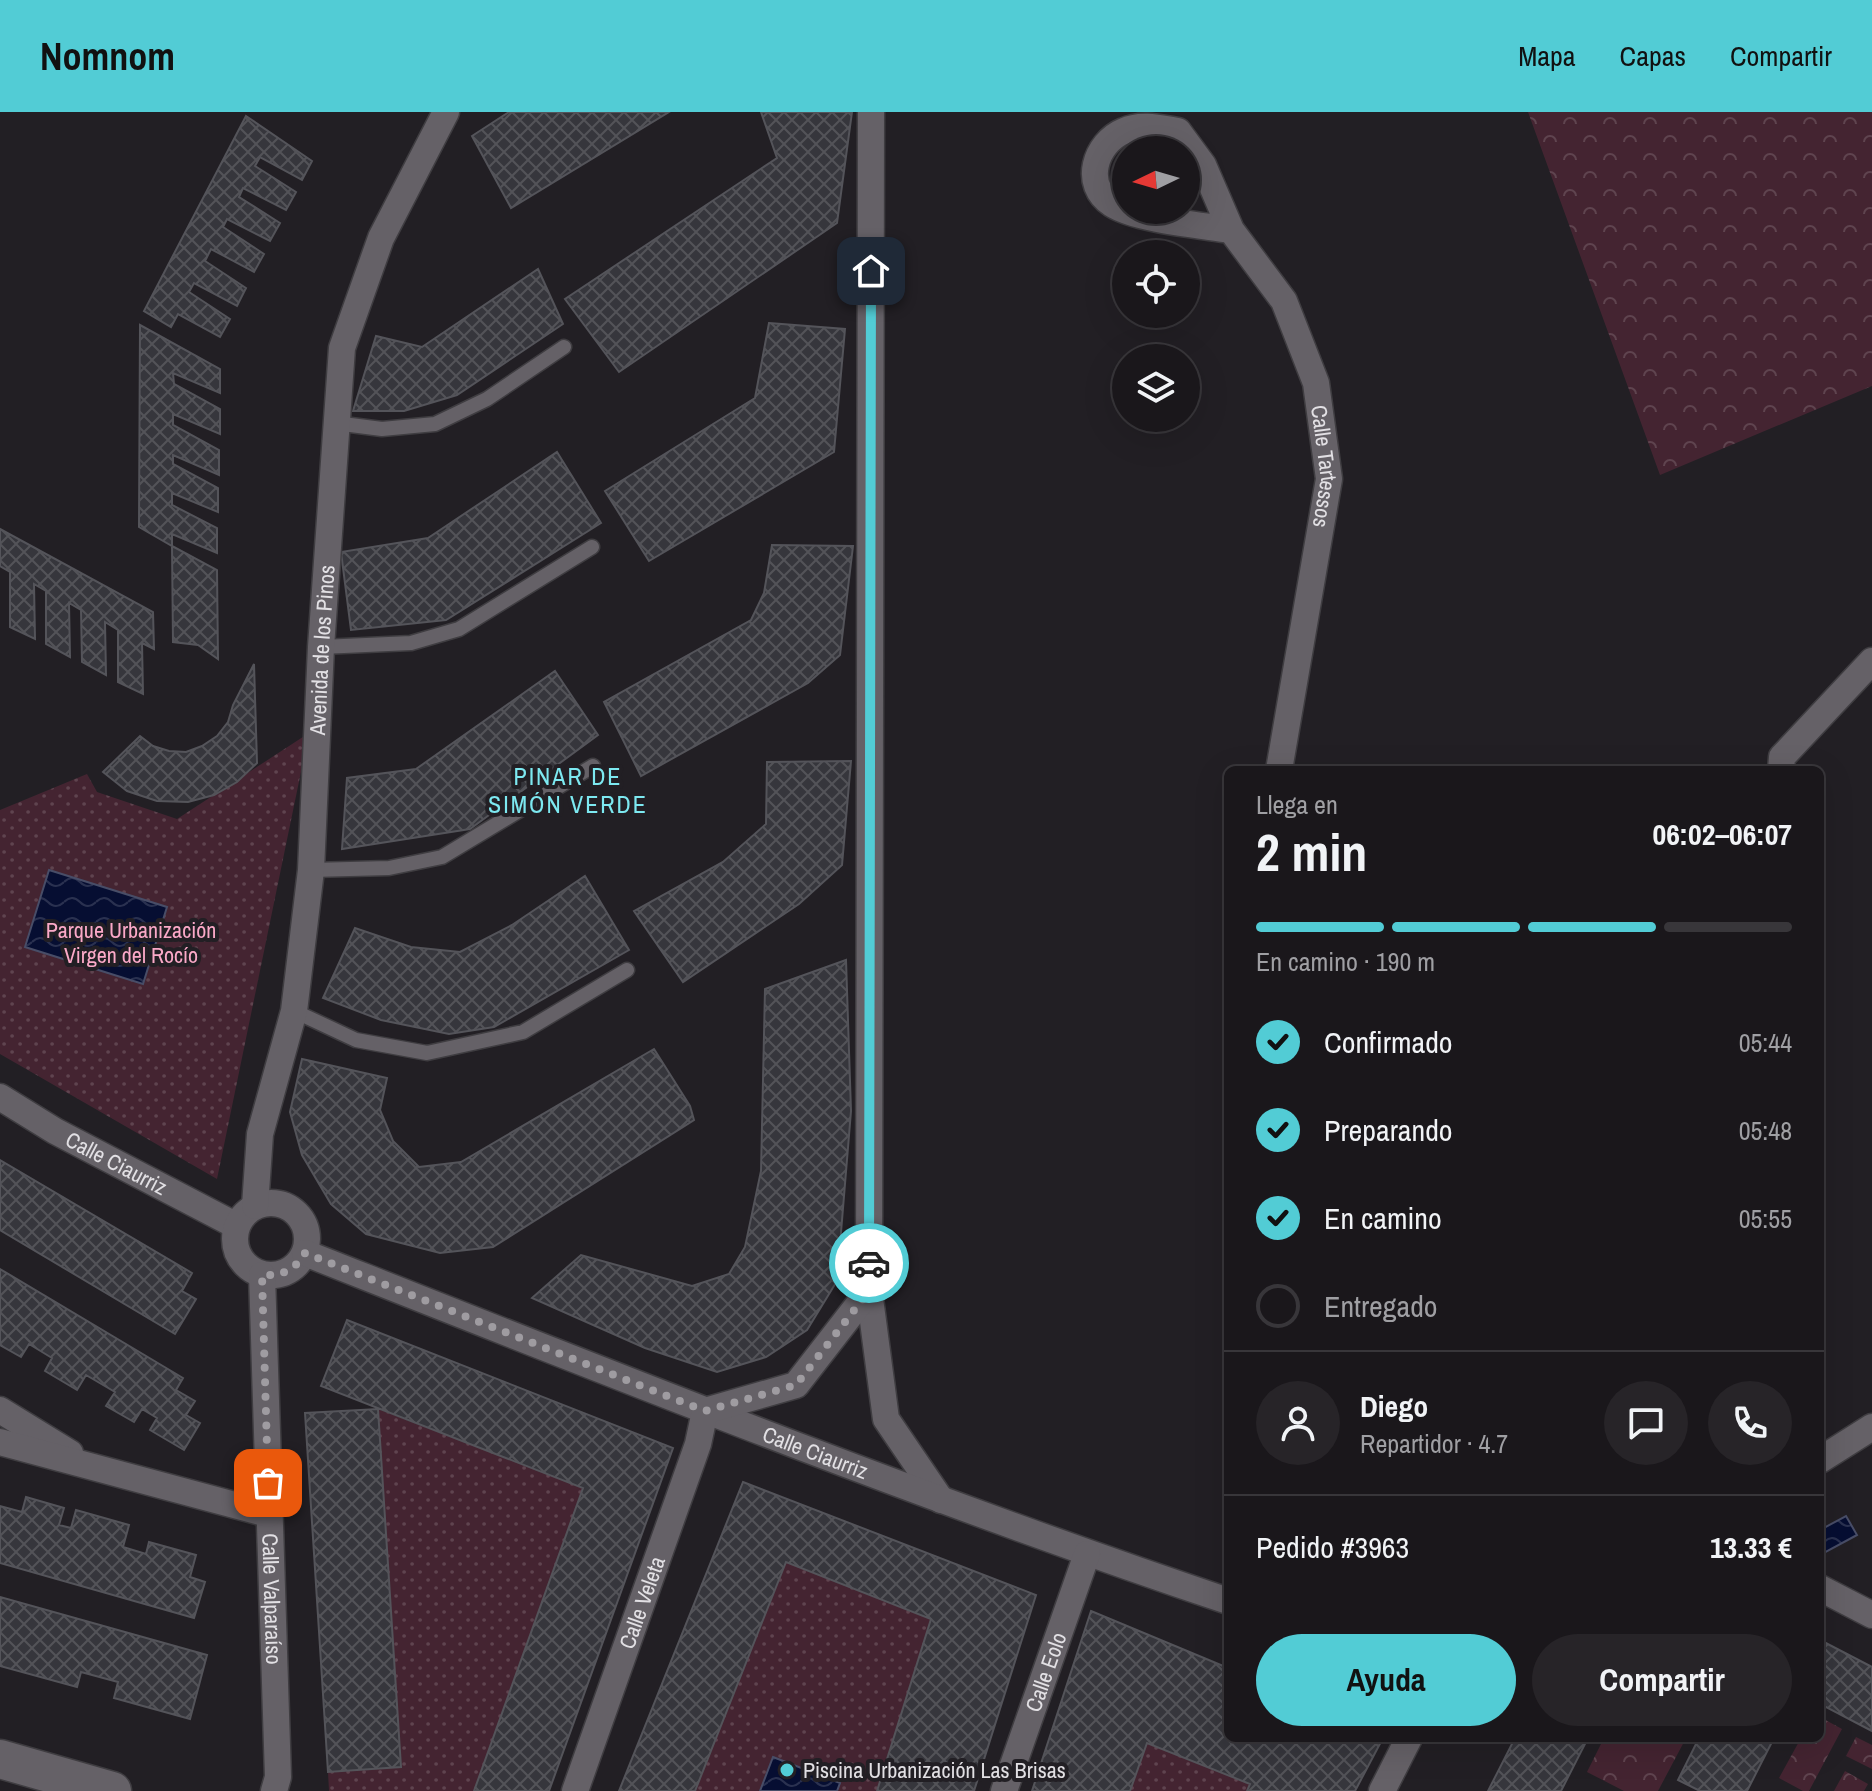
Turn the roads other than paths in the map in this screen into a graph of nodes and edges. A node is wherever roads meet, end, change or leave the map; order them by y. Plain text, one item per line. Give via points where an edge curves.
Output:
1 (446, 112) edge
2 (871, 112) edge
3 (1231, 230) junction
4 (564, 347) dead end
5 (335, 423) junction
6 (592, 547) dead end
7 (321, 647) junction
8 (1872, 661) edge
9 (593, 766) dead end
10 (1280, 766) edge
11 (1781, 766) edge
12 (311, 870) junction
13 (627, 970) dead end
14 (294, 1011) junction
15 (0, 1097) edge
16 (246, 1216) junction
17 (305, 1253) junction
18 (262, 1275) junction
19 (869, 1291) junction
20 (0, 1410) edge
21 (705, 1411) junction
22 (1872, 1427) edge
23 (0, 1442) edge
24 (1824, 1457) edge
25 (94, 1468) junction
26 (941, 1500) junction
27 (268, 1514) junction
28 (1087, 1554) junction
29 (1824, 1590) edge
30 (1197, 1591) junction
31 (1224, 1593) edge
32 (1224, 1600) edge
33 (1872, 1615) edge
34 (1407, 1742) edge
35 (0, 1759) edge
36 (278, 1786) edge
37 (112, 1791) edge
38 (575, 1791) edge
39 (1004, 1791) edge
40 (1382, 1791) edge

1 - 5 street, Avenida de los Pinos via 381,238 351,320 342,348
2 - 19 street
3 - 3 street, Calle Tartessos via 1203,165 1178,131 1152,126 1125,130 1106,142 1095,162 1096,187 1109,203 1130,212
3 - 10 street, Calle Tartessos via 1284,301 1316,383 1329,479
4 - 5 lane via 487,399 435,424 382,429
5 - 7 street, Avenida de los Pinos
6 - 7 lane via 459,629 411,643
7 - 12 street, Avenida de los Pinos
8 - 11 street via 1782,757
9 - 12 lane via 442,857 389,868
12 - 14 street, Avenida de los Pinos
13 - 14 lane via 523,1032 427,1053 356,1040
14 - 16 street, Avenida de los Pinos via 260,1134
15 - 16 street, Calle Ciaurriz via 55,1131
16 - 17 street via 269,1203 293,1211 305,1228
16 - 18 street via 234,1238 236,1250 251,1271
17 - 18 street via 291,1270
17 - 21 street, Calle Ciaurriz
18 - 27 street, Calle Valparaíso
19 - 21 street via 796,1385
19 - 26 street via 886,1419
20 - 25 street
21 - 26 street, Calle Ciaurriz
21 - 38 street, Calle Veleta via 698,1444
22 - 24 street
23 - 25 street
25 - 27 street
26 - 28 street, Calle Ciaurriz
27 - 36 street, Calle Valparaíso
28 - 30 street, Calle Ciaurriz
28 - 39 street, Calle Eolo
29 - 33 street
30 - 31 street, Calle Ciaurriz
30 - 32 street, Calle Ciaurriz
34 - 40 street
35 - 37 street

